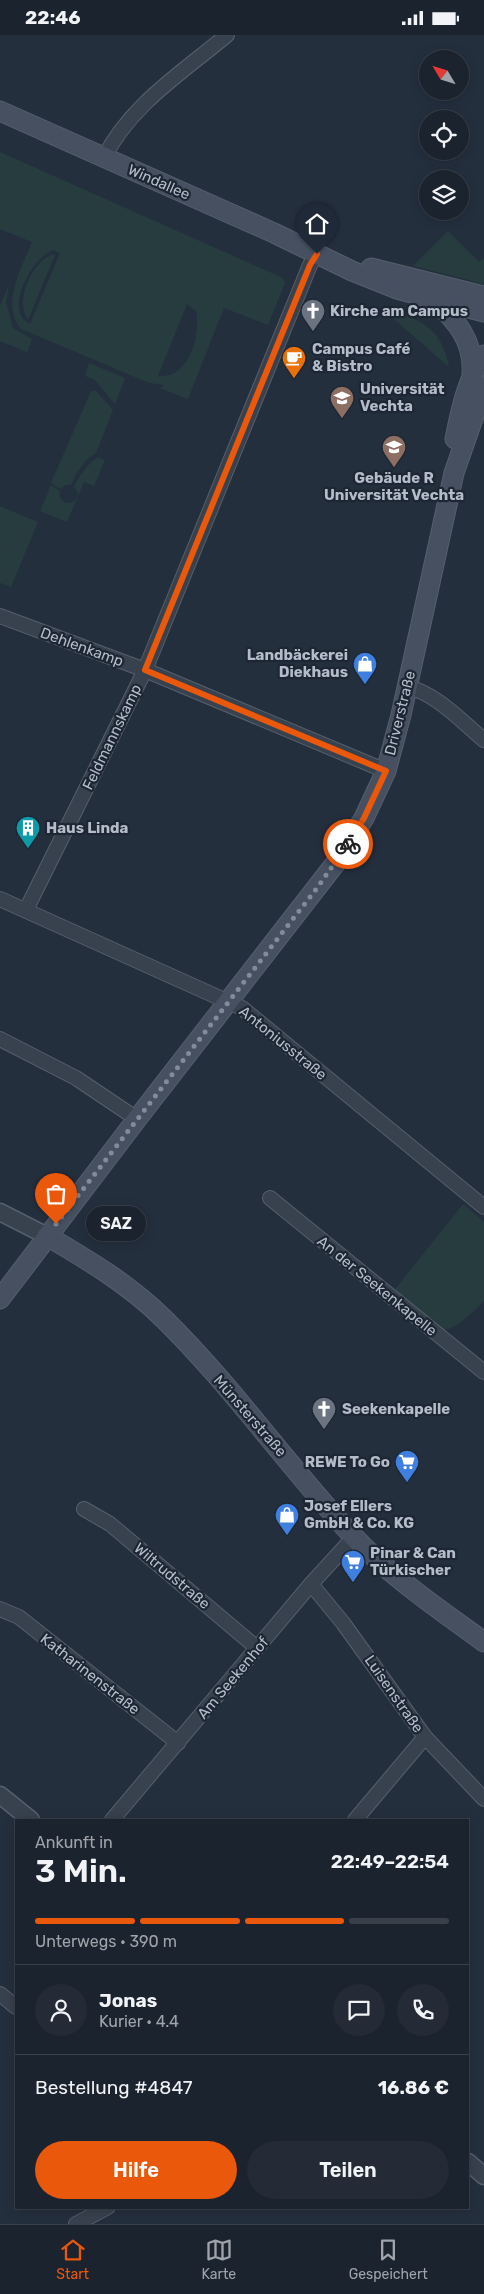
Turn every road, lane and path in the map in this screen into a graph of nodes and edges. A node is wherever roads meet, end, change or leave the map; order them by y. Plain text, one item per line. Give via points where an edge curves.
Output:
1 (227, 35) edge
2 (0, 111) edge
3 (104, 158) junction
4 (317, 254) junction
5 (484, 296) edge
6 (434, 299) junction
7 (484, 312) edge
8 (484, 355) edge
9 (478, 380) edge
10 (0, 616) edge
11 (145, 670) junction
12 (407, 687) junction
13 (484, 740) edge
14 (386, 771) junction
15 (0, 899) edge
16 (26, 911) junction
17 (229, 1001) junction
18 (0, 1039) edge
19 (137, 1119) junction
20 (270, 1199) dead end
21 (484, 1207) edge
22 (0, 1212) edge
23 (47, 1236) junction
24 (0, 1299) edge
25 (484, 1373) edge
26 (84, 1509) dead end
27 (354, 1537) junction
28 (311, 1584) junction
29 (0, 1609) edge
30 (484, 1643) edge
31 (258, 1648) junction
32 (425, 1737) junction
33 (178, 1743) junction
34 (0, 1795) edge
35 (484, 1799) edge
36 (30, 1819) edge
37 (113, 1819) edge
38 (357, 1819) edge
39 (0, 1994) edge
40 (15, 2006) edge
41 (469, 2163) edge
42 (484, 2175) edge
43 (104, 2209) edge
44 (76, 2224) edge

1 - 3 street via 142,108 112,142
2 - 3 main road, Windallee
3 - 4 main road, Windallee
4 - 5 main road, Windallee
4 - 6 main road, Windallee via 397,289
4 - 11 street, Feldmannskamp
6 - 7 main road, Windallee
6 - 9 main road, Windallee via 460,327
8 - 9 main road, Driverstraße
9 - 12 main road, Driverstraße
10 - 11 street, Dehlenkamp
11 - 14 street, Dehlenkamp
11 - 16 street, Feldmannskamp
12 - 13 street via 434,699
12 - 14 main road, Driverstraße
14 - 17 main road, Driverstraße via 364,818 338,860
15 - 16 street, Antoniusstraße
16 - 17 street, Antoniusstraße
17 - 19 main road, Driverstraße
17 - 21 street, Antoniusstraße via 242,1008
18 - 19 street via 76,1078
19 - 23 main road, Driverstraße
20 - 25 street, An der Seekenkapelle
22 - 23 street, Münsterstraße
23 - 24 main road, Driverstraße
23 - 27 main road, Münsterstraße via 88,1259 163,1318
26 - 31 street, Wiltrudstraße via 110,1524
27 - 28 street, Am Seekenhof
27 - 30 main road, Münsterstraße via 392,1573
28 - 31 street, Am Seekenhof
28 - 32 street, Luisenstraße
29 - 33 street, Katharinenstraße via 19,1617
31 - 33 street, Am Seekenhof
32 - 35 street, Luisenstraße
32 - 38 street
33 - 37 street, Am Seekenhof
34 - 36 street
39 - 40 street
41 - 42 street
43 - 44 street

